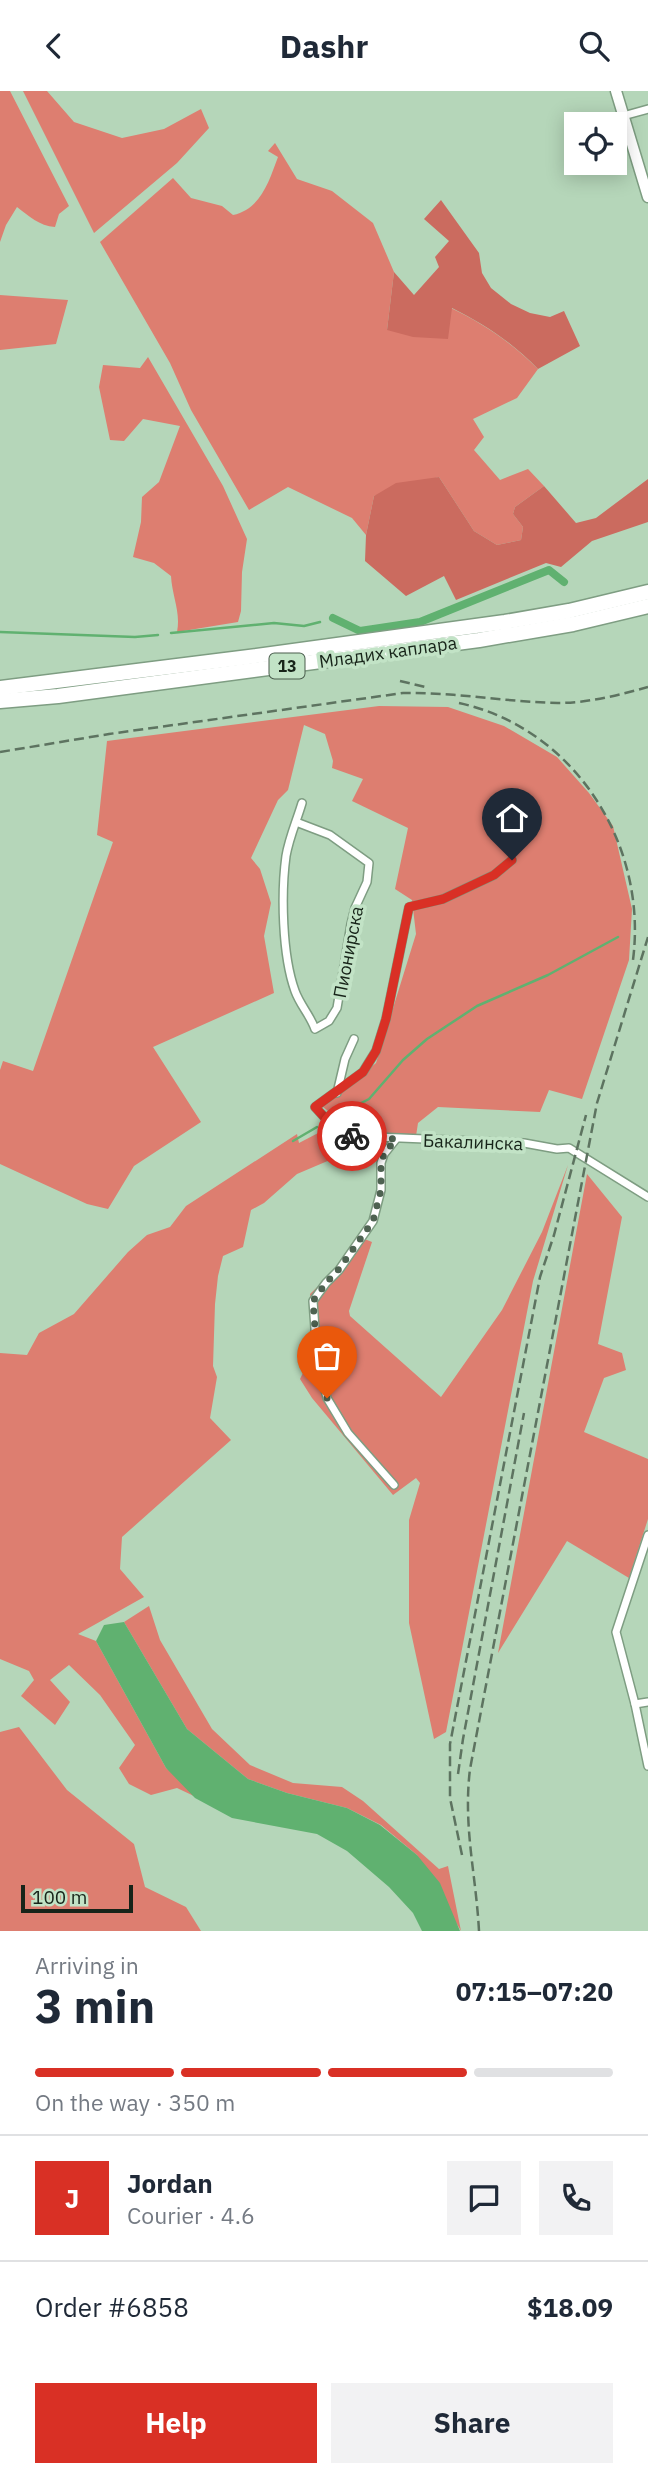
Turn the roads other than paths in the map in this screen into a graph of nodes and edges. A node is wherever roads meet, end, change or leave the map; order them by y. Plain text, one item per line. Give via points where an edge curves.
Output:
1 (616, 91) edge
2 (648, 109) edge
3 (623, 112) edge
4 (627, 115) edge
5 (627, 126) edge
6 (648, 197) edge
7 (648, 593) edge
8 (648, 606) edge
9 (0, 688) edge
10 (0, 702) edge
11 (302, 803) dead end
12 (296, 822) junction
13 (512, 860) dead end
14 (354, 1039) dead end
15 (337, 1093) junction
16 (396, 1139) junction
17 (648, 1197) edge
18 (394, 1485) dead end
19 (648, 1535) edge
20 (648, 1702) edge
21 (635, 1704) junction
22 (648, 1766) edge

1 - 3 street
2 - 4 street
5 - 6 street
7 - 9 highway, Младих каплара / 13 via 505,622
8 - 10 highway, Младих каплара / 13 via 479,640
11 - 12 street, Пионирска
12 - 12 street, Пионирска via 330,835 369,863 351,924 337,1008 329,1021 316,1029 295,993 287,953 286,853
13 - 15 street via 494,875 443,899 409,907 376,1051 363,1072
14 - 15 street
15 - 16 street via 315,1107 336,1130 352,1136
16 - 17 street, Бакалинска via 569,1148
16 - 18 street via 381,1163 381,1190 373,1221 313,1301 317,1356 327,1398 348,1433
19 - 21 street via 616,1632
20 - 21 street
21 - 22 street

